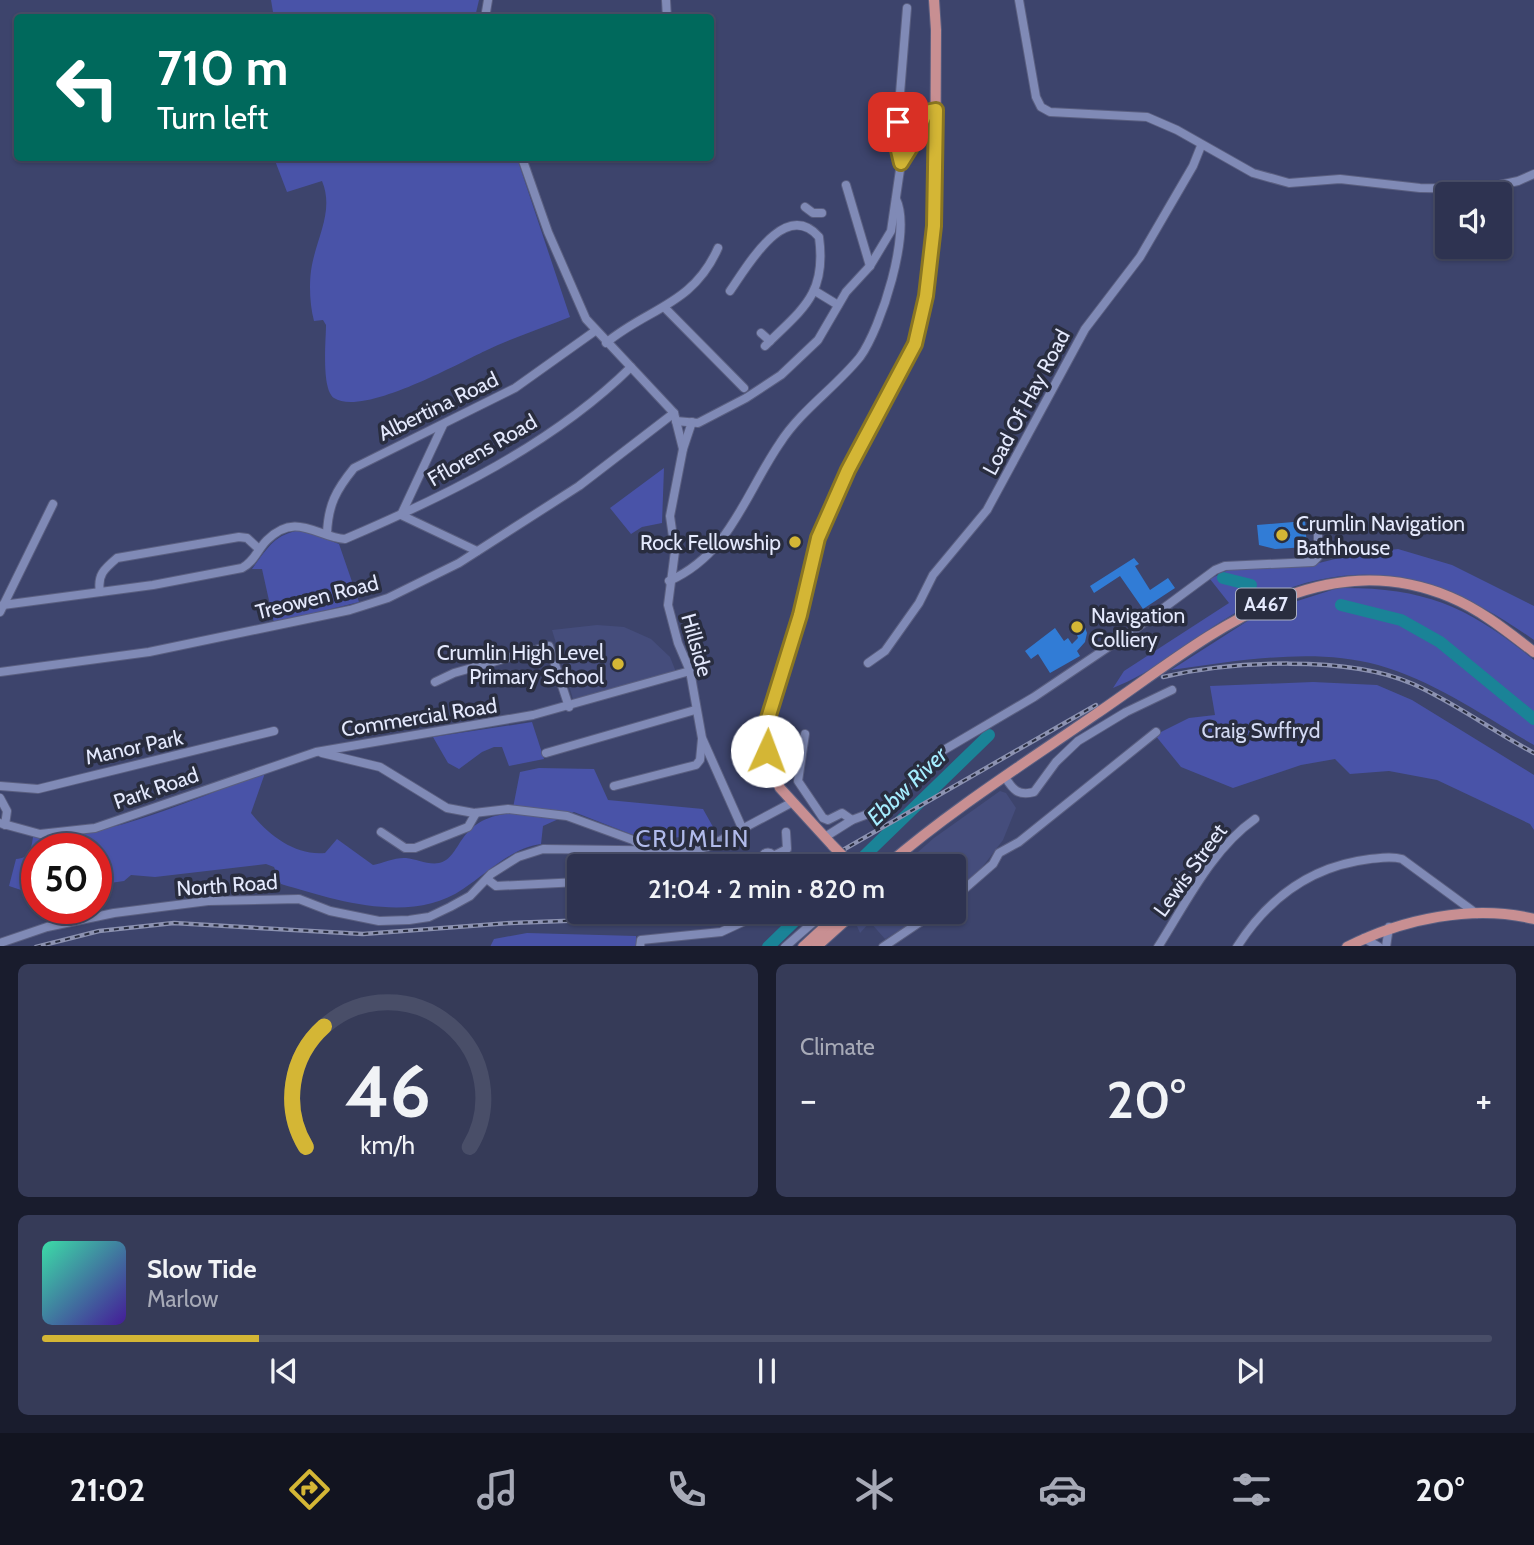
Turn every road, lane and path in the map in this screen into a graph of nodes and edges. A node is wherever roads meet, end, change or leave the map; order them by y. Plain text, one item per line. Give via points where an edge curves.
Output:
1 (933, 0) edge
2 (1019, 0) edge
3 (907, 8) dead end
4 (936, 110) junction
5 (1201, 146) junction
6 (523, 161) edge
7 (901, 163) junction
8 (1534, 174) edge
9 (846, 185) dead end
10 (895, 199) junction
11 (813, 211) dead end
12 (806, 226) junction
13 (718, 248) dead end
14 (870, 266) junction
15 (730, 291) dead end
16 (815, 291) junction
17 (838, 305) junction
18 (665, 308) junction
19 (595, 331) junction
20 (761, 333) dead end
21 (607, 343) junction
22 (631, 367) junction
23 (744, 388) dead end
24 (675, 417) junction
25 (692, 422) junction
26 (443, 425) junction
27 (683, 449) junction
28 (53, 504) dead end
29 (401, 515) junction
30 (1318, 533) dead end
31 (327, 534) junction
32 (259, 549) junction
33 (477, 551) junction
34 (669, 581) junction
35 (100, 592) junction
36 (2, 609) edge
37 (1534, 653) edge
38 (868, 663) dead end
39 (690, 671) junction
40 (0, 672) edge
41 (435, 682) dead end
42 (1172, 690) dead end
43 (569, 707) junction
44 (695, 710) junction
45 (274, 731) dead end
46 (1156, 732) dead end
47 (805, 734) dead end
48 (702, 738) junction
49 (316, 752) junction
50 (546, 753) dead end
51 (1005, 777) junction
52 (0, 786) edge
53 (614, 786) dead end
54 (0, 798) edge
55 (791, 803) junction
56 (476, 813) junction
57 (1255, 819) dead end
58 (852, 820) junction
59 (2, 824) edge
60 (743, 830) junction
61 (381, 832) dead end
62 (786, 832) dead end
63 (825, 837) junction
64 (907, 848) junction
65 (645, 849) junction
66 (692, 850) junction
67 (693, 854) edge
68 (777, 854) edge
69 (841, 854) edge
70 (900, 854) edge
71 (903, 854) edge
72 (487, 879) junction
73 (567, 883) edge
74 (966, 888) edge
75 (1458, 900) junction
76 (1477, 914) junction
77 (1450, 917) junction
78 (1534, 919) edge
79 (738, 924) edge
80 (811, 924) edge
81 (828, 924) edge
82 (842, 924) edge
83 (917, 924) edge
84 (1389, 927) junction
85 (1364, 938) junction
86 (0, 943) edge
87 (640, 946) edge
88 (786, 946) edge
89 (804, 946) edge
90 (817, 946) edge
91 (884, 946) edge
92 (1159, 946) edge
93 (1238, 946) edge
94 (1349, 946) edge
95 (1377, 946) edge
96 (1387, 946) edge

1 - 4 main road
2 - 5 street via 1041,107 1056,113 1147,117
3 - 7 street via 896,142
4 - 7 street via 926,112
4 - 55 main road via 934,226 915,344 830,506 765,728 772,769
5 - 8 street via 1254,173 1289,183 1340,179 1481,189
5 - 38 street, Load Of Hay Road via 1140,257 1085,329 987,510 933,575 886,651
6 - 19 street via 575,296
7 - 10 street
9 - 14 street
10 - 14 street via 891,231
10 - 34 street via 899,241 892,278 861,355 776,449 720,544 689,572
11 - 12 street
12 - 15 street via 796,225 769,237
12 - 16 street via 818,237 820,248
13 - 18 street via 709,269
14 - 17 street
16 - 17 street
16 - 20 street via 768,343
17 - 25 street via 818,340 781,375 719,413
18 - 21 street
18 - 23 street
19 - 21 street
19 - 26 street, Albertina Road via 515,388
21 - 22 street
22 - 24 street
22 - 29 street, Fflorens Road via 574,416
24 - 25 street
24 - 27 street, Hillside
24 - 33 street, Treowen Road
25 - 27 street
26 - 29 street
26 - 31 street, Albertina Road via 354,468 330,503
27 - 34 street, Hillside via 670,516 675,551
28 - 36 street
29 - 31 street, Fflorens Road via 345,540
29 - 33 street
30 - 58 street via 1318,557 1313,562 1215,570 1034,697 944,750 888,806
31 - 32 street via 297,526 269,538
32 - 35 street via 253,563 242,568
32 - 35 street via 239,537 117,558 98,580
33 - 40 street, Treowen Road via 388,598 350,610 149,652
34 - 39 street, Hillside via 668,605
35 - 36 street
37 - 51 main road, A467 via 1474,610 1436,592 1390,582 1326,584 1241,615
39 - 43 street, Commercial Road
39 - 44 street, Hillside
41 - 43 street via 549,646
42 - 51 street via 1078,741 1034,792 1021,794
43 - 49 street, Commercial Road
44 - 48 street, Hillside
44 - 50 street
45 - 52 street, Manor Park via 38,789
46 - 74 street via 999,853
47 - 58 street via 798,781 823,818 842,813
48 - 53 street via 696,765
48 - 60 street, Hillside
49 - 56 street via 380,767 447,808
49 - 59 street, Park Road via 95,828 40,834
51 - 64 main road, A467
54 - 59 street, Park Road via 7,811
55 - 60 street
55 - 63 main road
56 - 61 street via 468,827 415,848 405,848
56 - 65 street via 508,809 567,816
57 - 92 street, Lewis Street via 1222,849
58 - 63 street
60 - 66 street
62 - 68 street via 787,849
63 - 69 main road, bridge
64 - 70 main road, A467
64 - 71 main road, A467
65 - 66 street, North Road
65 - 72 street, North Road via 543,849 518,858
66 - 67 street
72 - 73 street via 496,886
72 - 86 street, North Road via 470,897 429,917 409,920 379,921 299,899 208,901 114,913 47,927
75 - 76 street
75 - 77 street
75 - 93 street via 1402,859 1356,861 1306,877 1283,893
76 - 77 main road
76 - 78 main road
77 - 84 main road
79 - 87 street via 721,932 641,940
80 - 88 street
81 - 89 main road
82 - 90 main road
83 - 91 street
84 - 85 main road
84 - 96 street
85 - 94 main road
85 - 95 street

